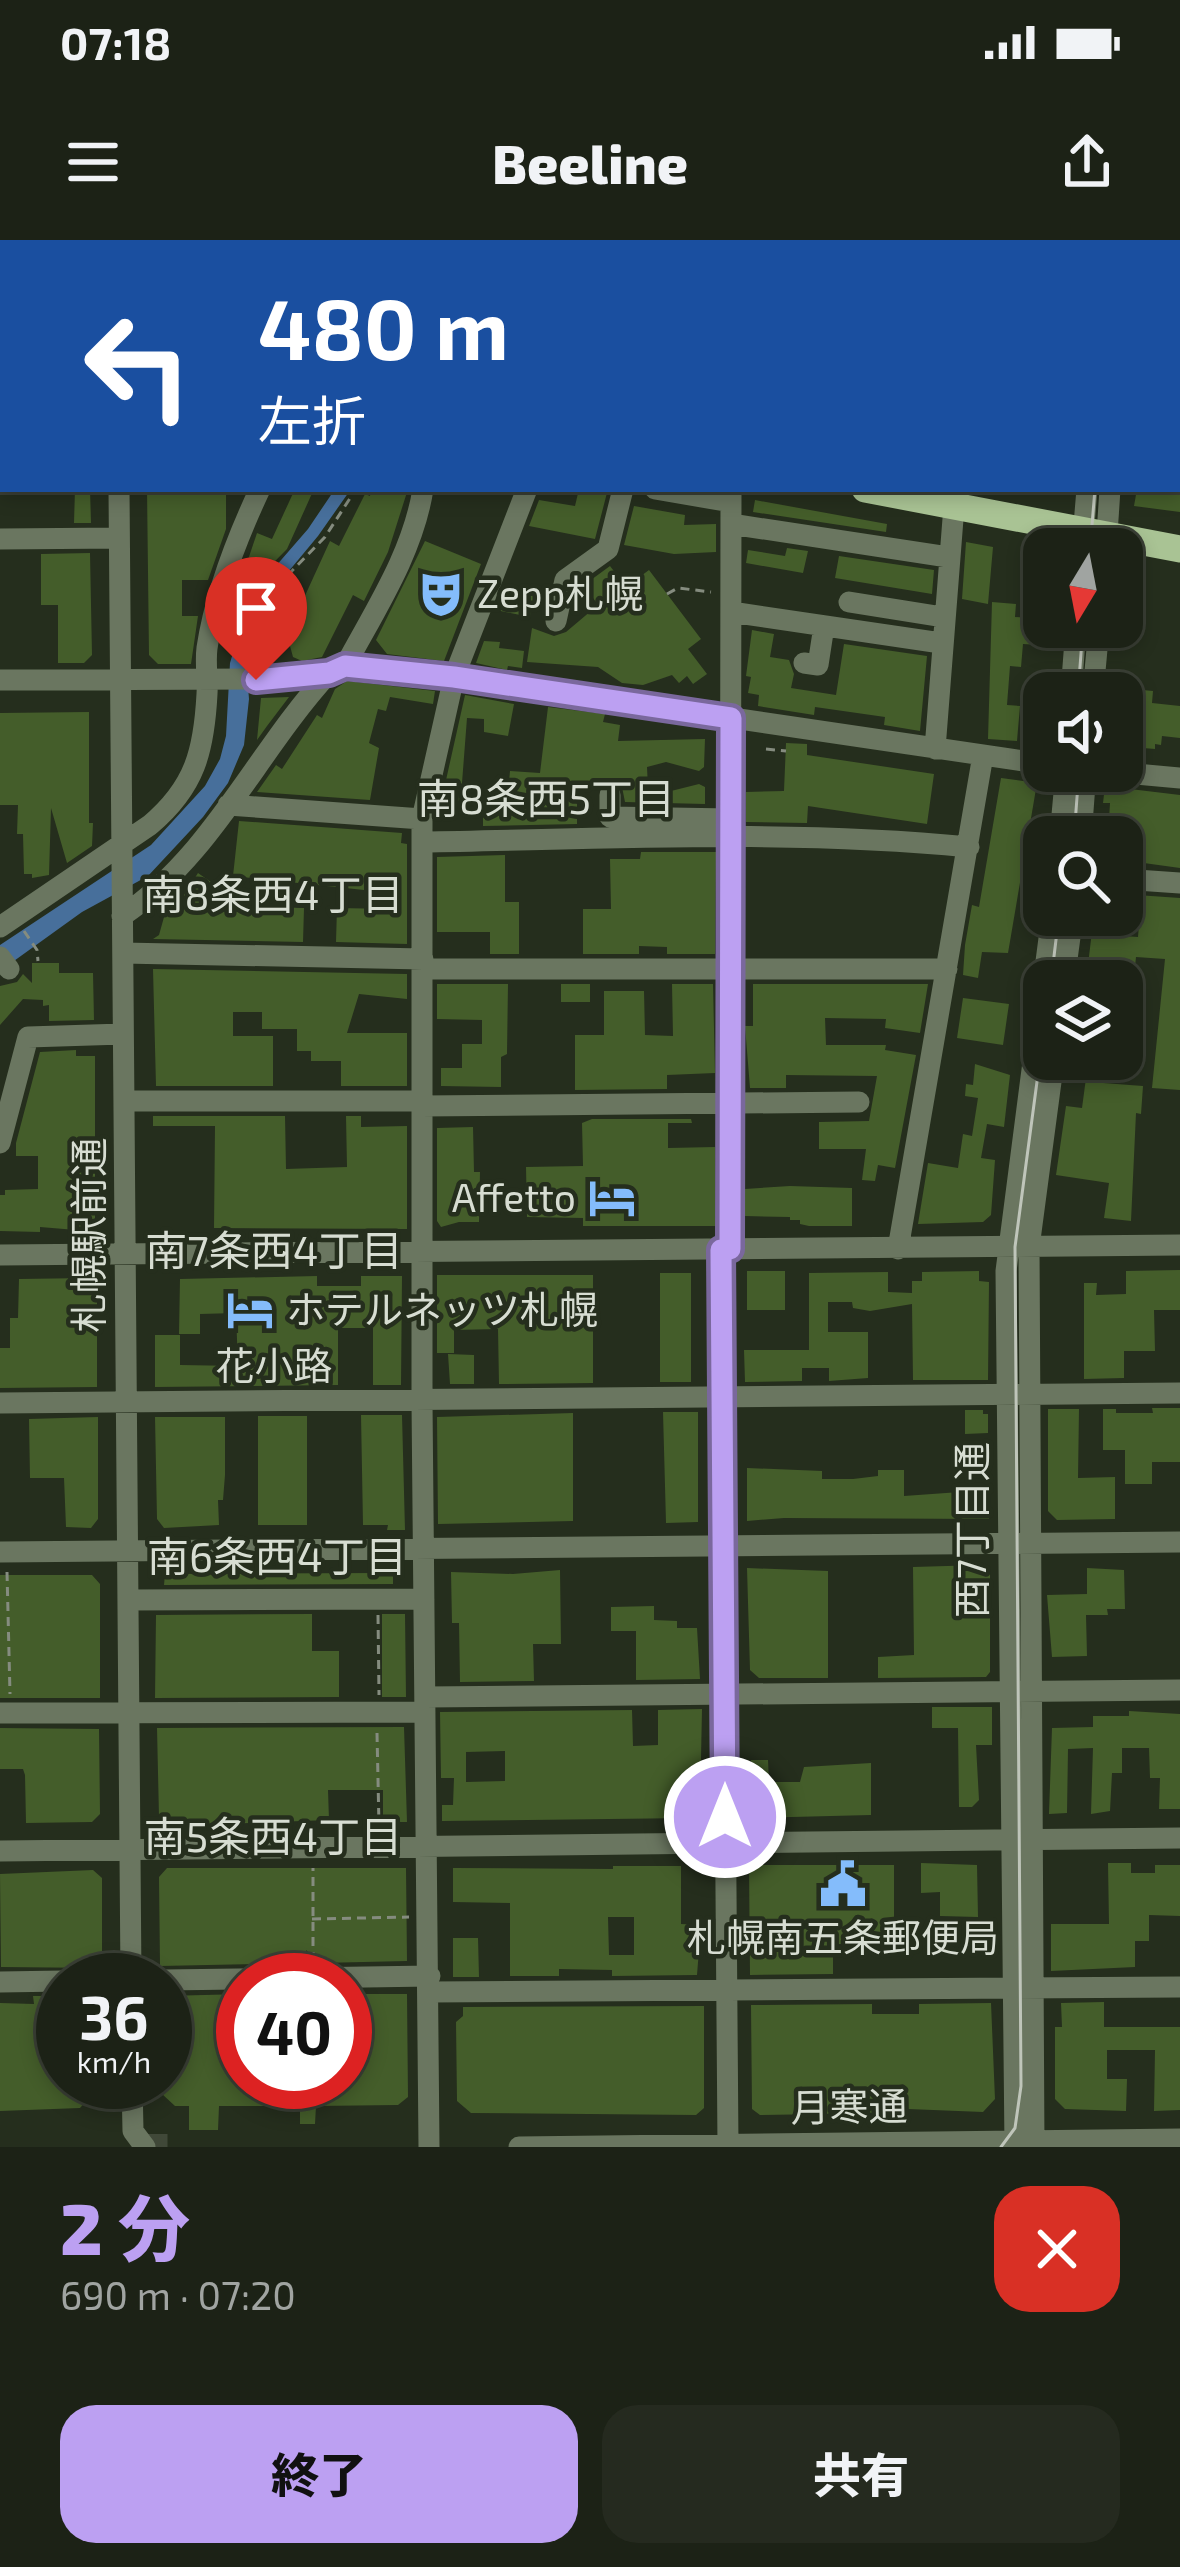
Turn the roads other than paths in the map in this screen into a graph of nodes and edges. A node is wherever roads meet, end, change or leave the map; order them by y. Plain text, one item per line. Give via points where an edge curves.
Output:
1 (118, 492) edge
2 (259, 492) edge
3 (422, 492) edge
4 (526, 492) edge
5 (622, 492) edge
6 (669, 492) edge
7 (881, 492) edge
8 (1087, 492) edge
9 (1109, 492) edge
10 (731, 505) edge
11 (954, 506) junction
12 (1042, 528) edge
13 (1092, 528) edge
14 (1098, 528) edge
15 (119, 538) junction
16 (0, 539) edge
17 (1143, 546) edge
18 (1180, 549) edge
19 (948, 557) junction
20 (849, 602) dead end
21 (724, 604) junction
22 (943, 617) junction
23 (556, 621) dead end
24 (824, 626) junction
25 (941, 643) junction
26 (818, 665) dead end
27 (337, 670) junction
28 (236, 676) junction
29 (454, 677) junction
30 (0, 680) edge
31 (121, 680) junction
32 (731, 718) junction
33 (935, 748) junction
34 (983, 755) junction
35 (1023, 761) edge
36 (1143, 775) edge
37 (1180, 778) edge
38 (610, 796) dead end
39 (228, 805) junction
40 (731, 828) junction
41 (422, 830) junction
42 (122, 841) junction
43 (969, 847) junction
44 (1143, 880) edge
45 (1180, 883) edge
46 (122, 916) junction
47 (11, 927) edge
48 (1050, 936) edge
49 (123, 953) junction
50 (423, 964) junction
51 (730, 968) junction
52 (947, 969) junction
53 (123, 1034) junction
54 (1050, 1080) edge
55 (124, 1101) junction
56 (859, 1102) dead end
57 (730, 1103) junction
58 (421, 1104) junction
59 (0, 1143) edge
60 (1180, 1245) edge
61 (1018, 1247) junction
62 (726, 1249) junction
63 (898, 1249) junction
64 (422, 1252) junction
65 (125, 1254) junction
66 (0, 1256) edge
67 (1180, 1393) edge
68 (1018, 1395) junction
69 (722, 1398) junction
70 (422, 1402) junction
71 (0, 1403) edge
72 (126, 1403) junction
73 (1180, 1542) edge
74 (1019, 1544) junction
75 (723, 1546) junction
76 (423, 1548) junction
77 (128, 1551) junction
78 (4, 1561) edge
79 (424, 1599) junction
80 (128, 1600) junction
81 (1180, 1690) edge
82 (1020, 1691) junction
83 (724, 1694) junction
84 (425, 1704) junction
85 (5, 1709) edge
86 (129, 1711) junction
87 (1180, 1838) edge
88 (1021, 1840) junction
89 (725, 1841) junction
90 (428, 1844) junction
91 (131, 1850) junction
92 (0, 1851) edge
93 (131, 1953) edge
94 (192, 1980) edge
95 (36, 1981) edge
96 (0, 1982) edge
97 (430, 1984) junction
98 (1022, 1987) junction
99 (1180, 1987) edge
100 (726, 1992) junction
101 (132, 2109) edge
102 (1180, 2139) edge
103 (133, 2142) tunnel mouth
104 (1024, 2144) edge
105 (728, 2146) edge
106 (429, 2147) edge
107 (519, 2147) edge

1 - 15 street, 札幌駅前通
2 - 28 street via 232,547 207,648
3 - 27 street via 404,552
4 - 29 street
5 - 23 street via 608,550 565,580
6 - 10 street
7 - 11 main road
8 - 13 street
9 - 14 street
10 - 19 street
10 - 21 street
11 - 12 main road
11 - 19 street
15 - 16 street
15 - 31 street, 札幌駅前通
17 - 18 main road
19 - 22 street
20 - 22 street
21 - 24 street via 793,628
21 - 32 street
22 - 25 street
24 - 25 street
24 - 26 street
25 - 33 street
27 - 28 street
27 - 29 street
27 - 39 street via 304,700
28 - 31 street
28 - 42 street via 194,774 167,811
29 - 32 street
29 - 41 street
30 - 31 street
31 - 42 street, 札幌駅前通
32 - 33 street via 771,740
32 - 40 street via 738,764
33 - 34 street
34 - 35 street
34 - 43 street
36 - 37 street
38 - 40 street via 610,817
39 - 41 street
39 - 46 street via 160,890
40 - 41 street
40 - 43 street
40 - 51 street
41 - 50 street
42 - 46 street, 札幌駅前通
42 - 47 street
43 - 52 street
44 - 45 street
46 - 49 street, 札幌駅前通
48 - 61 street, 西7丁目通
49 - 50 street
49 - 53 street, 札幌駅前通
50 - 51 street
50 - 58 street
51 - 52 street via 850,962
51 - 57 street
52 - 63 street
53 - 55 street, 札幌駅前通
53 - 59 street via 28,1037
54 - 61 street, 西7丁目通
55 - 58 street
55 - 65 street, 札幌駅前通
56 - 57 street
57 - 58 street
57 - 62 street
58 - 64 street
60 - 61 street
61 - 63 street
61 - 68 street, 西7丁目通
62 - 63 street
62 - 64 street
62 - 69 street
64 - 65 street
64 - 70 street
65 - 66 street
65 - 72 street, 札幌駅前通
67 - 68 street, 花小路
68 - 69 street, 花小路
68 - 74 street, 西7丁目通
69 - 70 street, 花小路
69 - 75 street
70 - 72 street, 花小路
70 - 76 street
71 - 72 street, 花小路
72 - 77 street, 札幌駅前通
73 - 74 street
74 - 75 street
74 - 82 street, 西7丁目通
75 - 76 street
75 - 83 street
76 - 77 street
76 - 79 street
77 - 78 street
77 - 80 street, 札幌駅前通
79 - 80 street
79 - 84 street
80 - 86 street, 札幌駅前通
81 - 82 street
82 - 83 street
82 - 88 street, 西7丁目通
83 - 84 street
83 - 89 street
84 - 86 street
84 - 90 street
85 - 86 street
86 - 91 street, 札幌駅前通
87 - 88 street
88 - 89 street
88 - 98 street, 西7丁目通
89 - 90 street
89 - 100 street
90 - 91 street
90 - 97 street
91 - 92 street
91 - 93 street, 札幌駅前通
94 - 97 street
95 - 96 street
97 - 100 street
97 - 106 street
98 - 99 street
98 - 100 street
98 - 104 street, 西7丁目通
100 - 105 street
101 - 103 street
102 - 104 street, 月寒通
104 - 105 street, 月寒通
105 - 107 street, 月寒通

